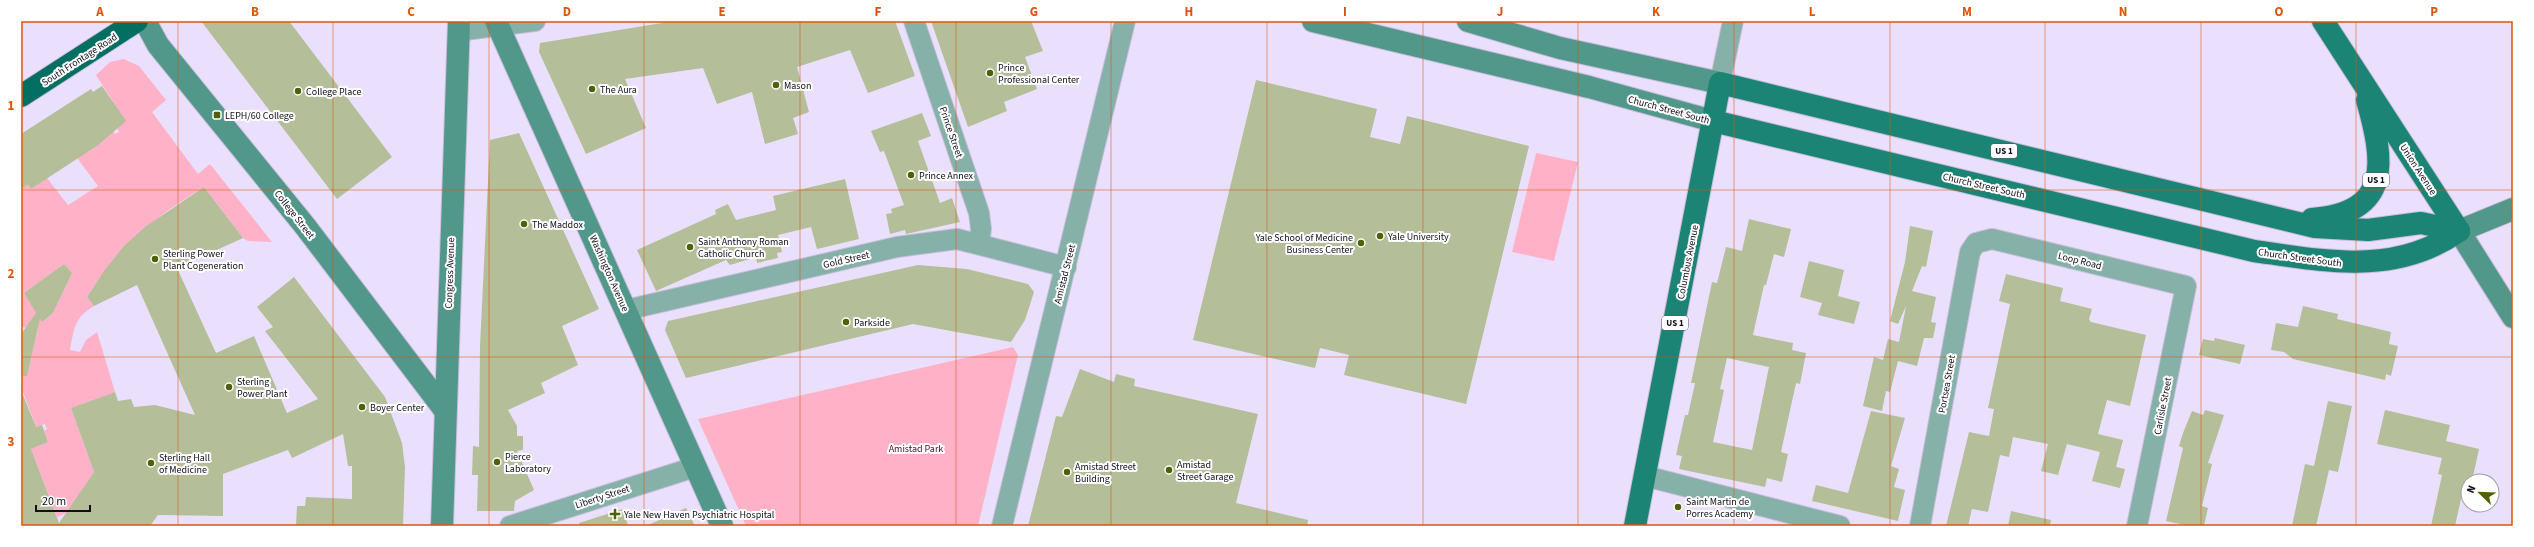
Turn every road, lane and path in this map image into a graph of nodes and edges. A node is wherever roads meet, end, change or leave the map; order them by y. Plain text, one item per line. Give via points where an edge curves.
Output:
1 (137, 21) edge
2 (145, 21) edge
3 (536, 21) edge
4 (914, 21) edge
5 (1125, 21) edge
6 (1312, 21) edge
7 (1468, 21) edge
8 (1733, 21) edge
9 (2323, 21) edge
10 (498, 24) edge
11 (458, 26) edge
12 (2360, 78) junction
13 (1720, 83) junction
14 (21, 96) edge
15 (1713, 121) junction
16 (2513, 209) edge
17 (2287, 219) junction
18 (2459, 231) junction
19 (1976, 243) joint
20 (979, 244) junction
21 (1066, 268) junction
22 (2186, 286) joint
23 (626, 310) junction
24 (2513, 317) edge
25 (444, 409) junction
26 (695, 467) junction
27 (1645, 476) junction
28 (442, 526) edge
29 (510, 526) edge
30 (722, 526) edge
31 (1002, 526) edge
32 (1635, 526) edge
33 (1840, 526) edge
34 (1920, 526) edge
35 (2137, 526) edge

1 - 14 highway, South Frontage Road
2 - 25 main road, College Street via 158,45 309,231
3 - 10 street
4 - 20 street, Prince Street via 979,213 982,229
5 - 21 street, Amistad Street
6 - 15 main road, Church Street South via 1589,87
7 - 13 main road via 1560,48
8 - 13 street, Columbus Avenue
9 - 12 main road, Union Avenue / US 1
10 - 11 street
10 - 23 main road, Washington Avenue
11 - 25 main road, Congress Avenue
12 - 17 main road, US 1 via 2379,150 2379,168 2372,188 2357,206 2341,214 2322,218
12 - 18 main road, Union Avenue / US 1
13 - 15 main road, Columbus Avenue / US 1
13 - 17 main road, US 1
15 - 18 main road, Church Street South via 2254,251 2346,263 2379,260 2423,251 2441,244
15 - 27 main road, Columbus Avenue / US 1
16 - 18 main road
17 - 18 main road via 2329,229 2368,230 2421,222
18 - 24 main road, Union Avenue
19 - 22 street, Loop Road via 1992,239
19 - 34 street, Portsea Street via 1968,261
20 - 21 street, Gold Street
20 - 23 street, Gold Street via 957,239 897,247
21 - 31 street, Amistad Street
22 - 35 street, Carlisle Street
23 - 26 main road, Washington Avenue
25 - 28 main road, Congress Avenue
26 - 29 street, Liberty Street
26 - 30 main road, Washington Avenue
27 - 32 main road, Columbus Avenue / US 1
27 - 33 street

